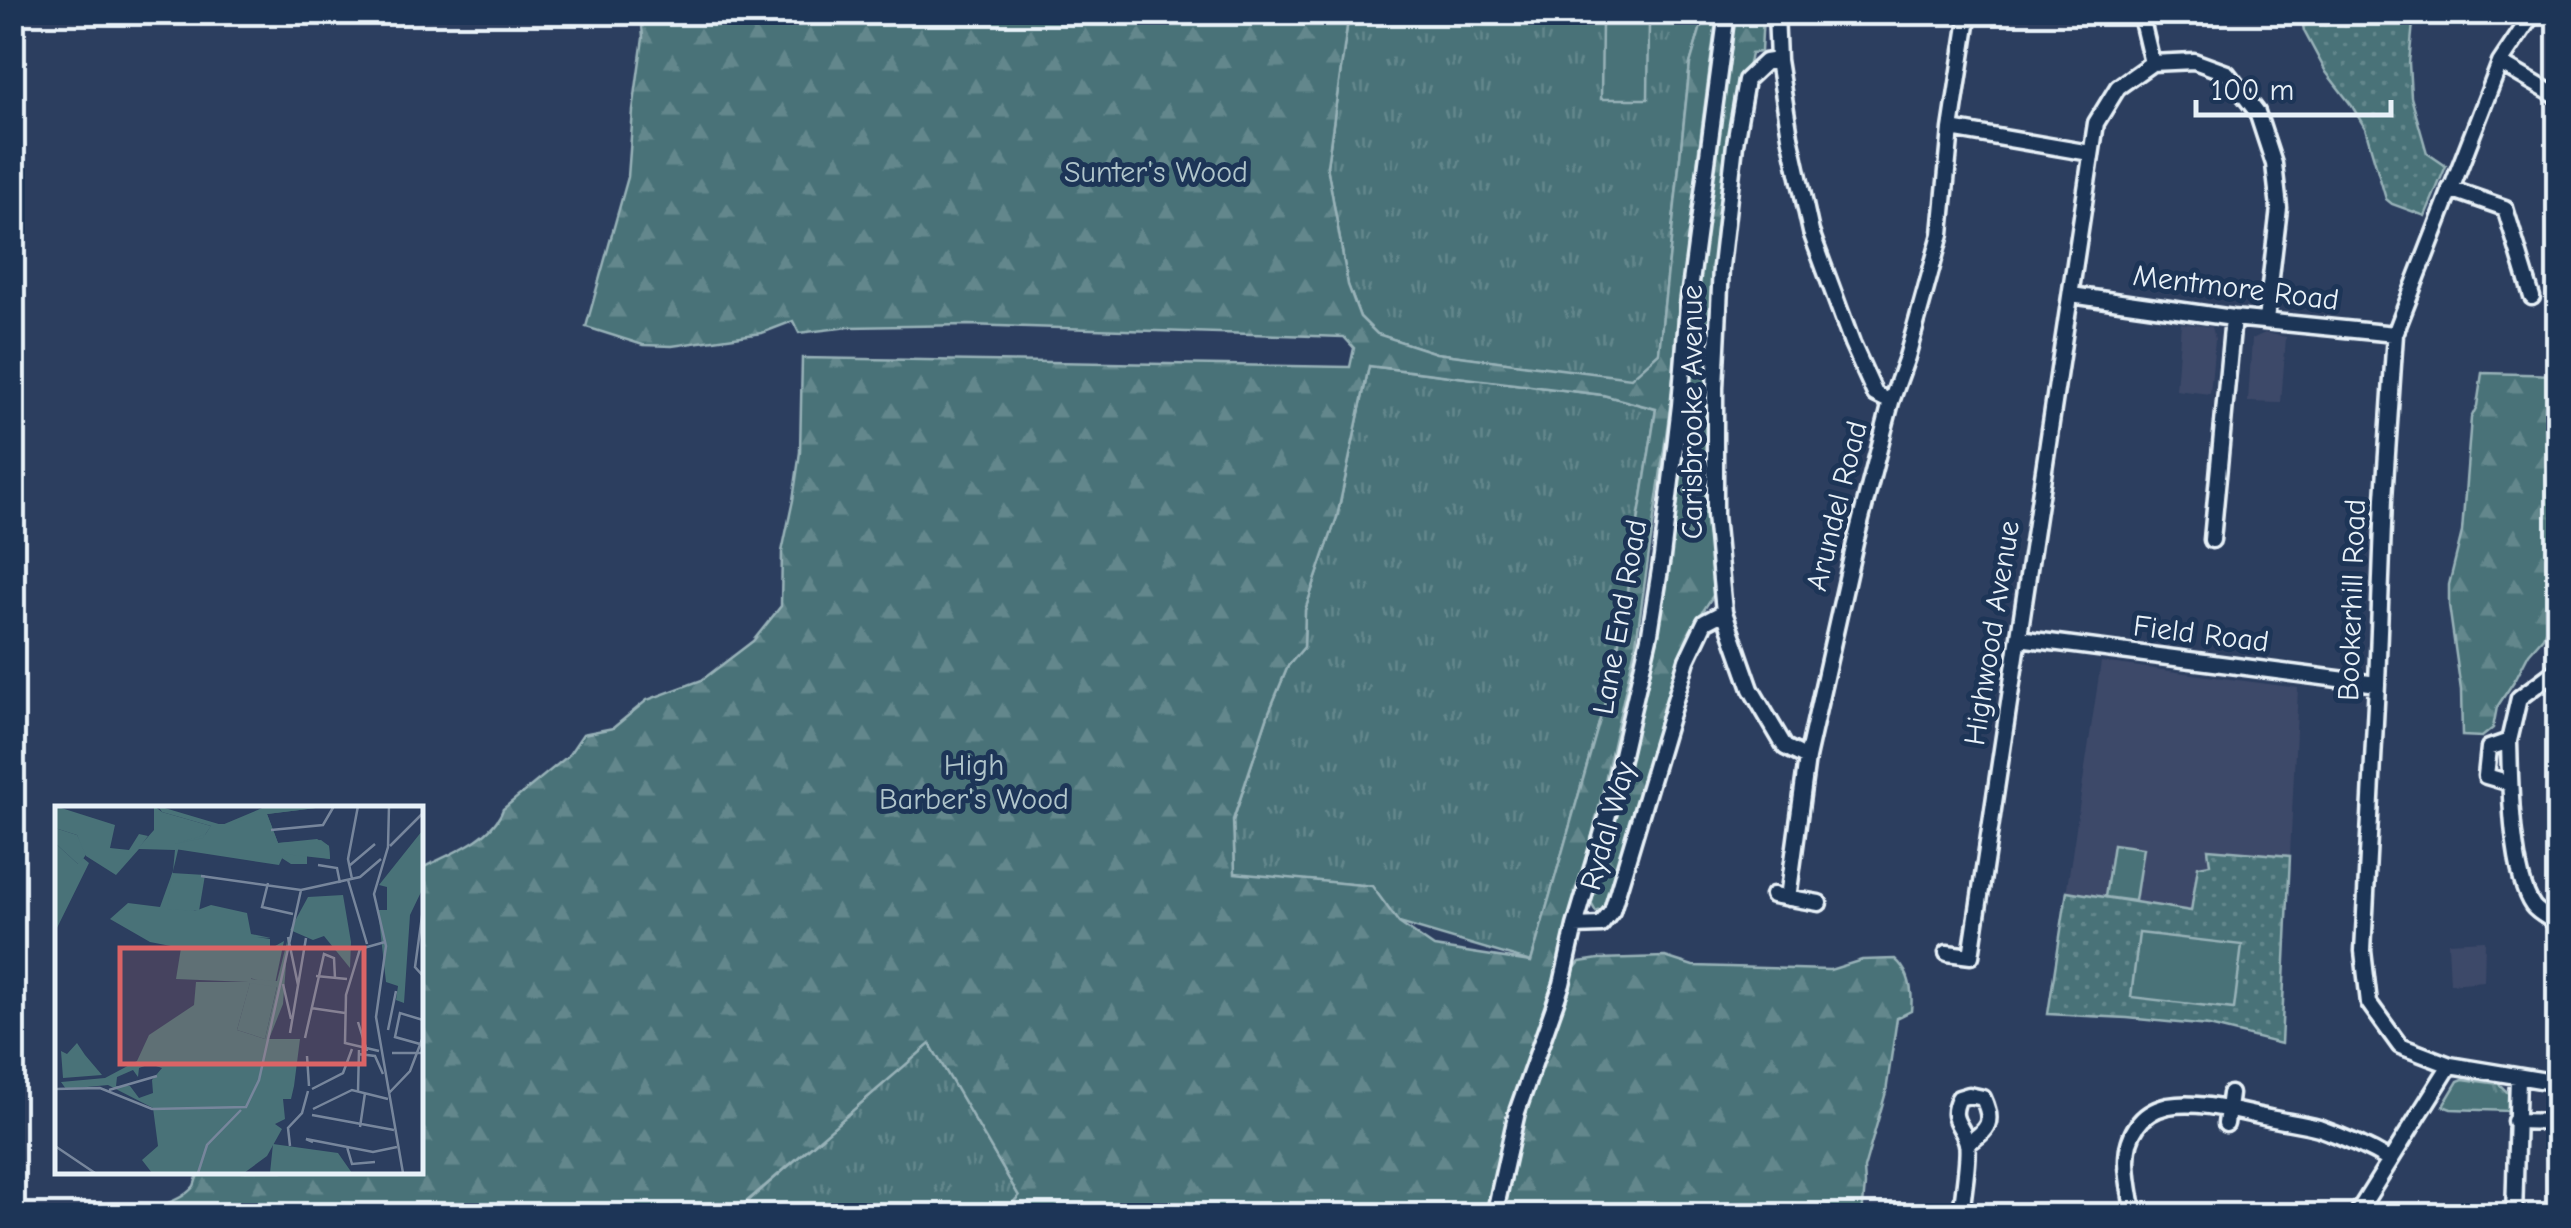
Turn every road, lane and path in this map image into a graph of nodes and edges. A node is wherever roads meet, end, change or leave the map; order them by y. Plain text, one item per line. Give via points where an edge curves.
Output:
1 (1726, 12) edge
2 (1776, 12) edge
3 (1969, 12) edge
4 (2140, 12) edge
5 (2534, 12) edge
6 (1778, 60) junction
7 (2500, 63) junction
8 (2152, 64) junction
9 (2558, 98) edge
10 (1952, 130) junction
11 (2090, 152) junction
12 (2450, 189) junction
13 (2071, 295) junction
14 (2532, 297) dead end
15 (2234, 318) junction
16 (2266, 320) junction
17 (2394, 334) junction
18 (1890, 402) junction
19 (2212, 540) dead end
20 (1724, 612) junction
21 (2019, 638) junction
22 (2558, 670) edge
23 (2377, 684) junction
24 (2509, 741) junction
25 (1807, 758) junction
26 (2510, 783) junction
27 (1819, 903) dead end
28 (2558, 924) edge
29 (1575, 926) junction
30 (1947, 953) dead end
31 (2450, 1064) junction
32 (2518, 1077) junction
33 (2558, 1083) edge
34 (2230, 1094) dead end
35 (2227, 1117) junction
36 (2515, 1121) junction
37 (2558, 1122) edge
38 (1967, 1144) dead end
39 (2389, 1160) junction
40 (1494, 1216) edge
41 (1961, 1216) edge
42 (2134, 1216) edge
43 (2358, 1216) edge
44 (2514, 1216) edge

1 - 29 street, Lane End Road via 1650,633
2 - 6 street
3 - 10 street, Arundel Road
4 - 8 street
5 - 7 street, Bookerhill Road
6 - 18 street via 1811,232 1875,394
6 - 20 street, Carisbrooke Avenue via 1764,62 1746,80 1721,267 1715,515
7 - 9 street
7 - 12 street, Bookerhill Road
8 - 11 street, Highwood Avenue via 2118,86 2096,124
8 - 16 street via 2194,61 2228,73 2257,112 2274,164 2278,208
10 - 11 street
10 - 18 street, Arundel Road via 1941,234
11 - 13 street, Highwood Avenue
12 - 14 street via 2505,208
12 - 17 street, Bookerhill Road
13 - 15 street, Mentmore Road
13 - 21 street, Highwood Avenue
15 - 16 street, Mentmore Road
15 - 19 street
16 - 17 street, Mentmore Road
17 - 23 street, Bookerhill Road
18 - 25 street, Arundel Road
20 - 25 street, Carisbrooke Avenue via 1751,689 1785,747
20 - 29 street, Rydal Way via 1704,622 1686,660 1612,911 1601,925
21 - 23 street, Field Road
21 - 30 street, Highwood Avenue via 1971,956
22 - 24 street via 2519,698
23 - 31 street, Bookerhill Road via 2362,951 2369,1003 2400,1046
24 - 26 street
24 - 26 street via 2489,748 2486,776
25 - 27 street, Arundel Road via 1780,896
26 - 28 street via 2520,876 2534,908
29 - 40 street, Lane End Road via 1517,1112
31 - 32 street, Bookerhill Road
31 - 39 street
32 - 33 street, Bookerhill Road
32 - 36 street
34 - 35 street
35 - 39 street via 2316,1127
35 - 42 street via 2187,1105 2148,1114 2129,1142
36 - 37 street
36 - 44 street
38 - 41 street
39 - 43 street

